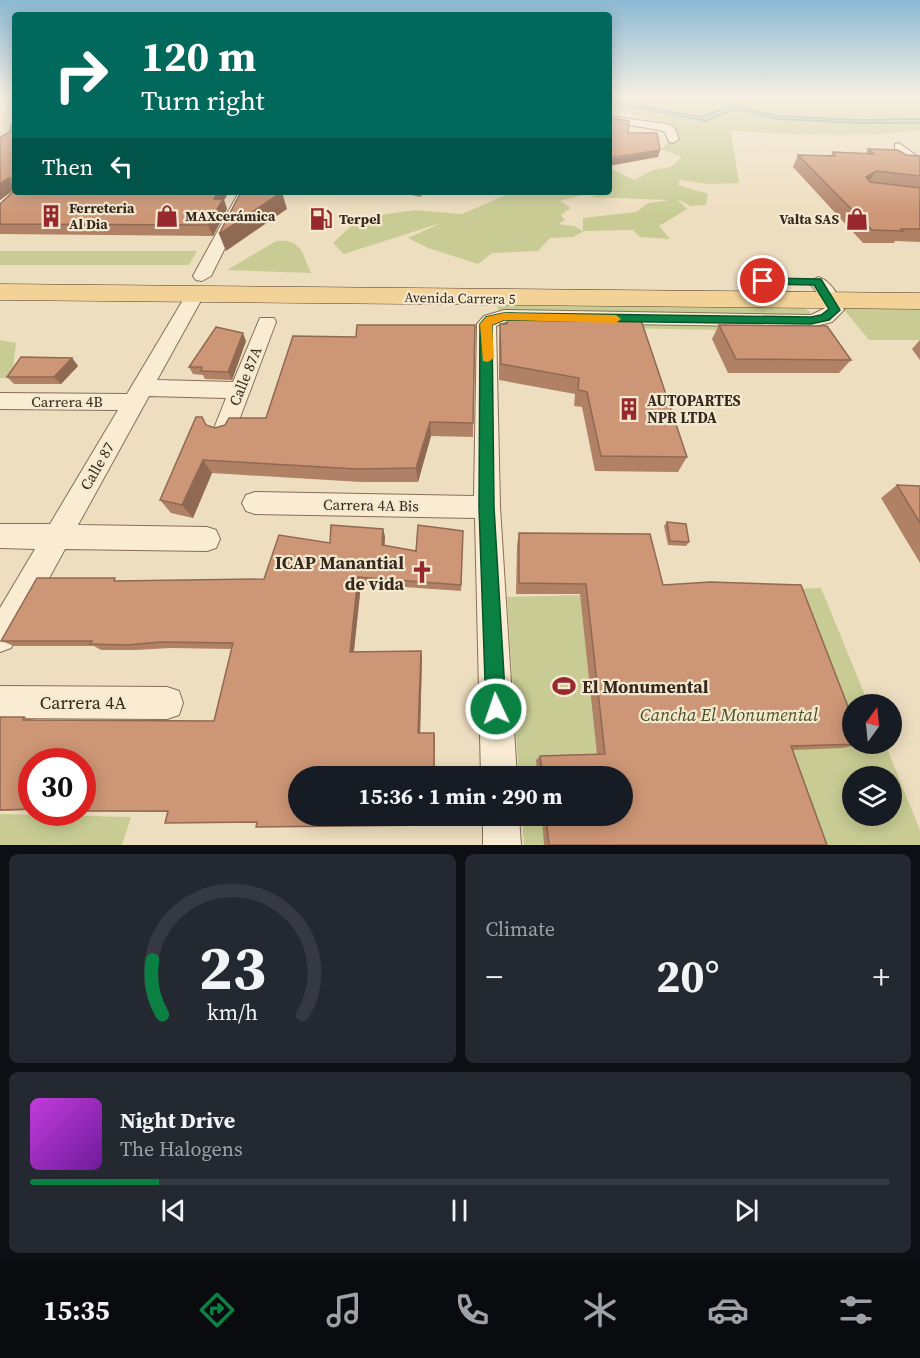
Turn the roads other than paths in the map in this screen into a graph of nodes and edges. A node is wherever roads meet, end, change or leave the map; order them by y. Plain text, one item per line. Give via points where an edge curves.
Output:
1 (672, 135) edge
2 (673, 139) dead end
3 (899, 147) dead end
4 (920, 165) edge
5 (244, 195) edge
6 (0, 274) edge
7 (920, 282) edge
8 (199, 286) junction
9 (825, 291) junction
10 (0, 292) edge
11 (920, 301) edge
12 (496, 309) junction
13 (602, 319) joint
14 (267, 322) dead end
15 (239, 390) junction
16 (138, 395) junction
17 (0, 401) edge
18 (224, 431) edge
19 (255, 503) dead end
20 (487, 507) junction
21 (0, 536) edge
22 (57, 537) junction
23 (207, 539) dead end
24 (0, 636) edge
25 (0, 702) edge
26 (167, 703) dead end
27 (499, 766) edge
28 (501, 826) edge
29 (502, 845) edge

1 - 2 street
3 - 4 street
5 - 8 street, Calle 87
6 - 8 main road, Avenida Carrera 5
7 - 9 main road, Avenida Carrera 5
8 - 9 main road, Avenida Carrera 5
8 - 10 main road, Avenida Carrera 5
8 - 12 main road, Avenida Carrera 5
8 - 16 street, Calle 87
9 - 11 main road, Avenida Carrera 5
9 - 12 main road, Avenida Carrera 5
9 - 13 street via 835,310 825,318 811,321
12 - 13 main road
12 - 20 street via 486,324
14 - 15 street, Calle 87A
15 - 16 street, Carrera 4B
15 - 18 street, Calle 87A
16 - 17 street, Carrera 4B
16 - 22 street, Calle 87
19 - 20 street, Carrera 4A Bis
20 - 27 street
21 - 22 street
22 - 23 street
22 - 24 street, Calle 87
25 - 26 street, Carrera 4A
28 - 29 street

